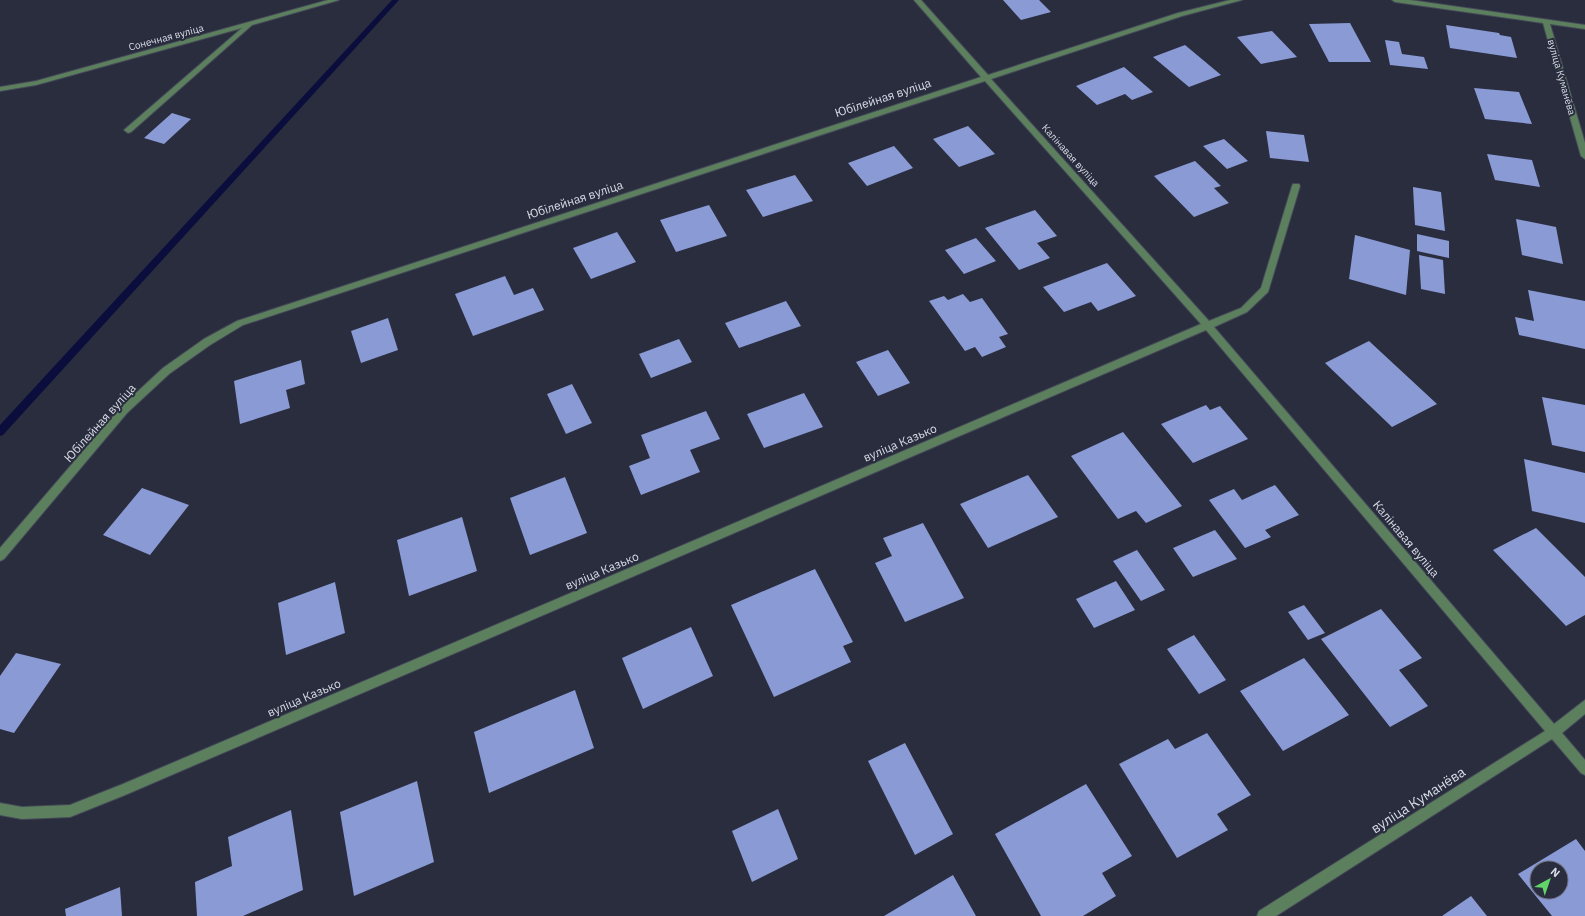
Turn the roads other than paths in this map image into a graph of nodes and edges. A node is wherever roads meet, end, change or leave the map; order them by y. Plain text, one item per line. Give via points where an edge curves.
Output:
1 (336, 0) edge
2 (917, 0) edge
3 (1239, 0) edge
4 (1395, 0) edge
5 (1546, 22) junction
6 (252, 23) junction
7 (1585, 27) edge
8 (986, 77) junction
9 (0, 89) edge
10 (128, 130) dead end
11 (1585, 156) edge
12 (1296, 186) dead end
13 (1208, 326) junction
14 (0, 556) edge
15 (1585, 706) edge
16 (1553, 732) junction
17 (1585, 769) edge
18 (0, 809) edge
19 (1264, 916) edge

1 - 6 street, Сонечная вуліца
2 - 8 street, Калінавая вуліца
3 - 8 street, Юбілейная вуліца via 1180,14
4 - 5 street
5 - 7 street
5 - 11 street, вуліца Куманёва
6 - 9 street, Сонечная вуліца via 36,83
6 - 10 street
8 - 13 street, Калінавая вуліца
8 - 14 street, Юбілейная вуліца via 240,324 207,342 166,371 124,410
12 - 13 street via 1265,290 1244,310
13 - 16 street, Калінавая вуліца
13 - 18 street, вуліца Казько via 124,790 70,811 22,812
15 - 16 street, вуліца Куманёва
16 - 17 street, Калінавая вуліца
16 - 19 street, вуліца Куманёва

